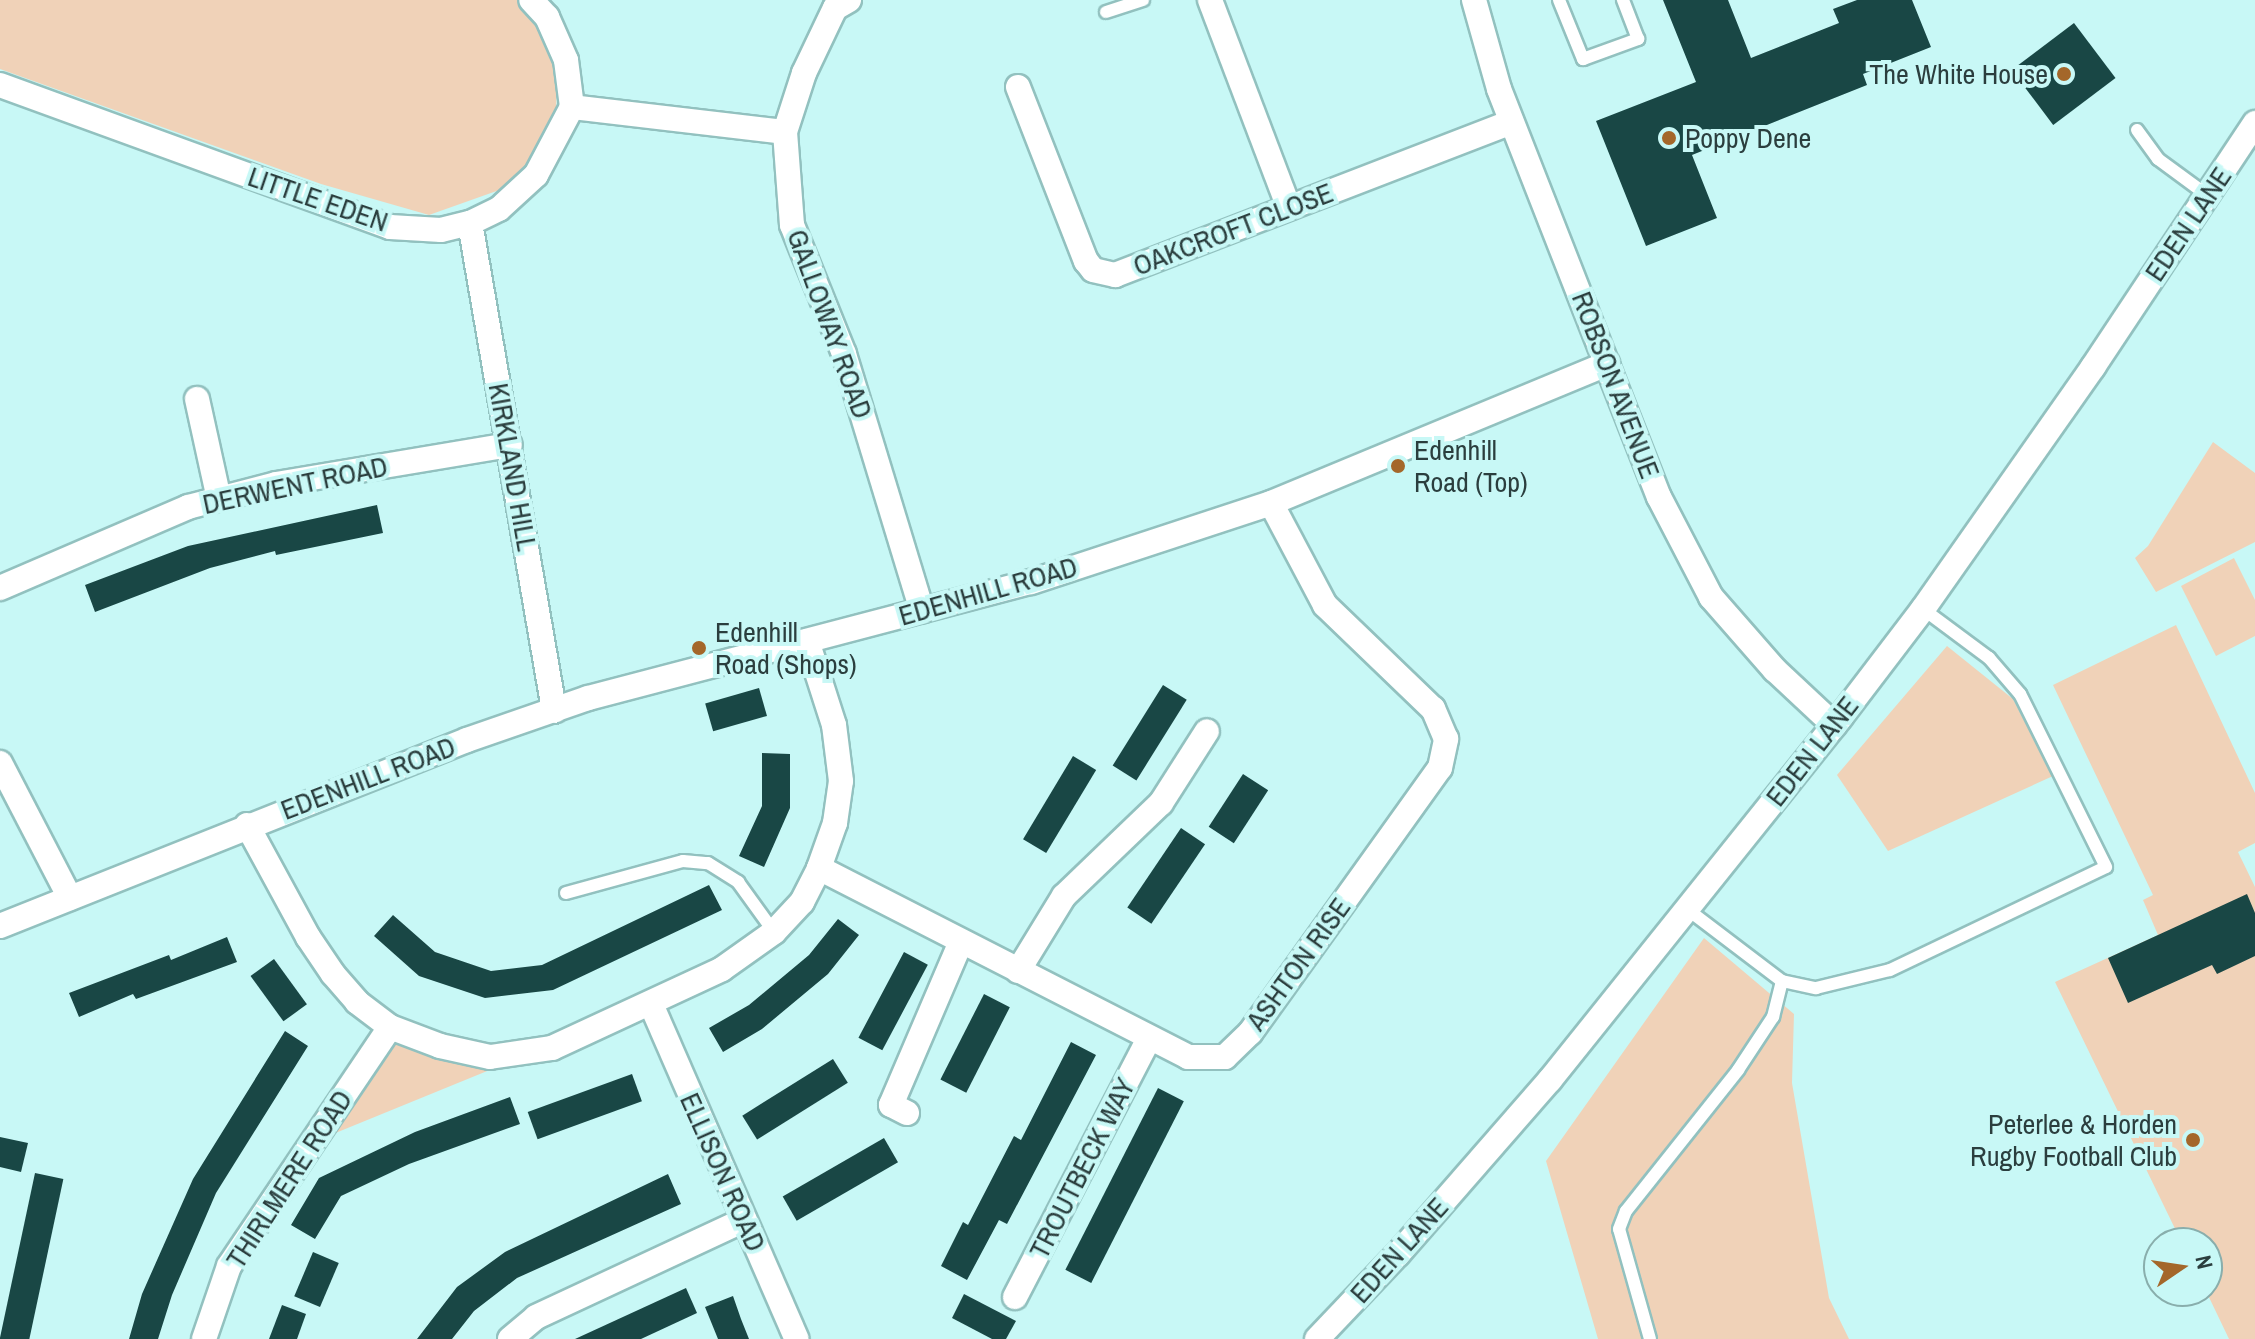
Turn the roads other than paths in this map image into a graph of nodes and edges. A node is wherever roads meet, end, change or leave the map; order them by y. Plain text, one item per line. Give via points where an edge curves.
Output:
1 (531, 0) edge
2 (849, 0) edge
3 (1143, 0) edge
4 (1210, 0) edge
5 (1474, 0) edge
6 (1559, 0) edge
7 (1623, 0) edge
8 (1106, 12) dead end
9 (0, 85) edge
10 (1018, 87) dead end
11 (572, 107) junction
12 (1512, 122) junction
13 (2255, 123) edge
14 (2137, 130) dead end
15 (785, 132) junction
16 (2207, 195) junction
17 (1289, 208) junction
18 (470, 223) junction
19 (1607, 364) junction
20 (197, 399) dead end
21 (510, 445) junction
22 (219, 499) junction
23 (1271, 503) junction
24 (0, 588) edge
25 (1923, 609) junction
26 (922, 610) junction
27 (807, 641) junction
28 (554, 711) junction
29 (1834, 725) junction
30 (1207, 731) dead end
31 (0, 763) edge
32 (247, 825) junction
33 (819, 868) junction
34 (566, 893) dead end
35 (70, 898) junction
36 (1687, 909) junction
37 (0, 926) edge
38 (774, 932) junction
39 (961, 942) junction
40 (1018, 971) junction
41 (1782, 981) junction
42 (651, 1004) junction
43 (390, 1027) junction
44 (1149, 1038) junction
45 (907, 1113) dead end
46 (744, 1220) junction
47 (1015, 1297) dead end
48 (204, 1339) edge
49 (510, 1339) edge
50 (797, 1339) edge
51 (1317, 1339) edge
52 (1650, 1339) edge

1 - 11 street via 547,17 566,60
2 - 15 street, GALLOWAY ROAD via 835,8 804,73
3 - 8 lane
4 - 17 street
5 - 12 street, ROBSON AVENUE
6 - 7 lane via 1583,59 1638,39
9 - 18 street, LITTLE EDEN via 390,227 441,230
10 - 17 street, OAKCROFT CLOSE via 1093,270 1115,275
11 - 15 street
11 - 18 street, LITTLE EDEN via 536,175 499,209
12 - 17 street, OAKCROFT CLOSE
12 - 19 street, ROBSON AVENUE
13 - 16 street, EDEN LANE
14 - 16 lane via 2158,159
15 - 26 street, GALLOWAY ROAD via 792,225 844,354
16 - 25 street, EDEN LANE
18 - 21 street, KIRKLAND HILL
19 - 23 street, EDENHILL ROAD
19 - 29 street, ROBSON AVENUE via 1659,497 1711,597 1775,670
20 - 22 street
21 - 22 street, DERWENT ROAD via 276,484
21 - 28 street, KIRKLAND HILL
22 - 24 street, DERWENT ROAD via 188,507
23 - 26 street, EDENHILL ROAD via 1031,582
23 - 44 street, ASHTON RISE via 1325,605 1433,709 1446,739 1440,768 1225,1057 1188,1057
25 - 29 street, EDEN LANE
25 - 41 lane via 1989,658 2020,694 2106,867 1890,970 1816,988
26 - 27 street, EDENHILL ROAD
27 - 28 street, EDENHILL ROAD
27 - 33 street via 834,725 841,781 835,823
28 - 32 street, EDENHILL ROAD
29 - 36 street, EDEN LANE
30 - 40 street via 1161,803 1064,896
31 - 35 street
32 - 35 street, EDENHILL ROAD
32 - 43 street via 333,974 357,1002
33 - 38 street via 802,902
33 - 39 street, ASHTON RISE
34 - 38 lane via 683,861 708,863 738,882
35 - 37 street, EDENHILL ROAD
36 - 41 lane
36 - 51 street, EDEN LANE via 1550,1080
38 - 42 street via 722,969
39 - 40 street, ASHTON RISE
39 - 45 street via 891,1105
40 - 44 street, ASHTON RISE
41 - 52 lane via 1773,1017 1738,1070 1626,1211 1619,1229
42 - 43 street via 552,1048 490,1057
42 - 46 street, ELLISON ROAD
43 - 48 street, THIRLMERE ROAD via 229,1266
44 - 47 street, TROUTBECK WAY
46 - 49 street via 536,1317
46 - 50 street, ELLISON ROAD

